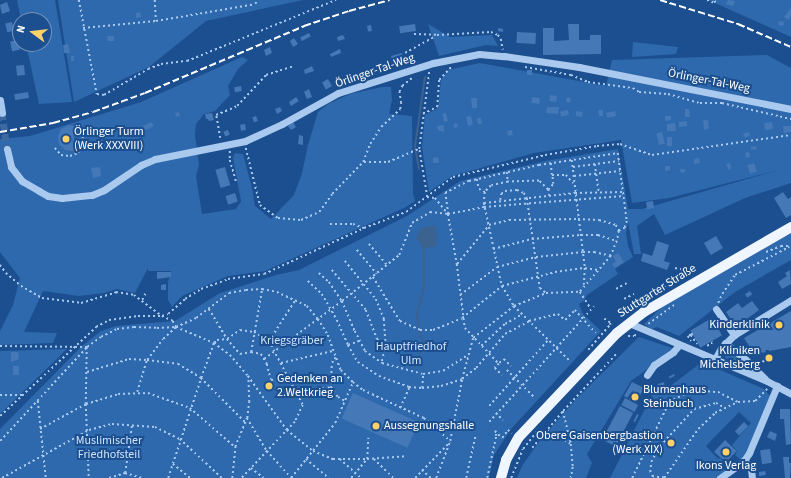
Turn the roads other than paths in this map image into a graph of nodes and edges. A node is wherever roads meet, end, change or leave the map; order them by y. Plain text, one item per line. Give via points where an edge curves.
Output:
1 (0, 100) edge
2 (791, 109) edge
3 (2, 113) dead end
4 (7, 149) tunnel mouth
5 (791, 227) edge
6 (791, 300) edge
7 (716, 309) road end
8 (629, 323) junction
9 (734, 335) junction
10 (725, 343) junction
11 (679, 344) junction
12 (715, 360) junction
13 (647, 375) dead end
14 (772, 384) junction
15 (791, 394) edge
16 (744, 460) junction
17 (500, 478) edge
18 (720, 478) edge
19 (752, 478) edge

1 - 3 street
2 - 4 street, Örlinger-Tal-Weg via 599,71 480,54 433,63 338,93 245,141 141,165 104,190 92,195 62,198 43,194 22,181 11,167
5 - 8 main road, Stuttgarter Straße
6 - 9 street
7 - 9 street
8 - 11 street
8 - 17 main road, Stuttgarter Straße via 611,338 519,438 506,460
9 - 10 street
10 - 12 street
10 - 14 street
11 - 12 street
11 - 13 street via 673,352 654,365
12 - 14 street
14 - 15 street
14 - 16 street via 754,442
16 - 18 street
16 - 19 street via 751,469

